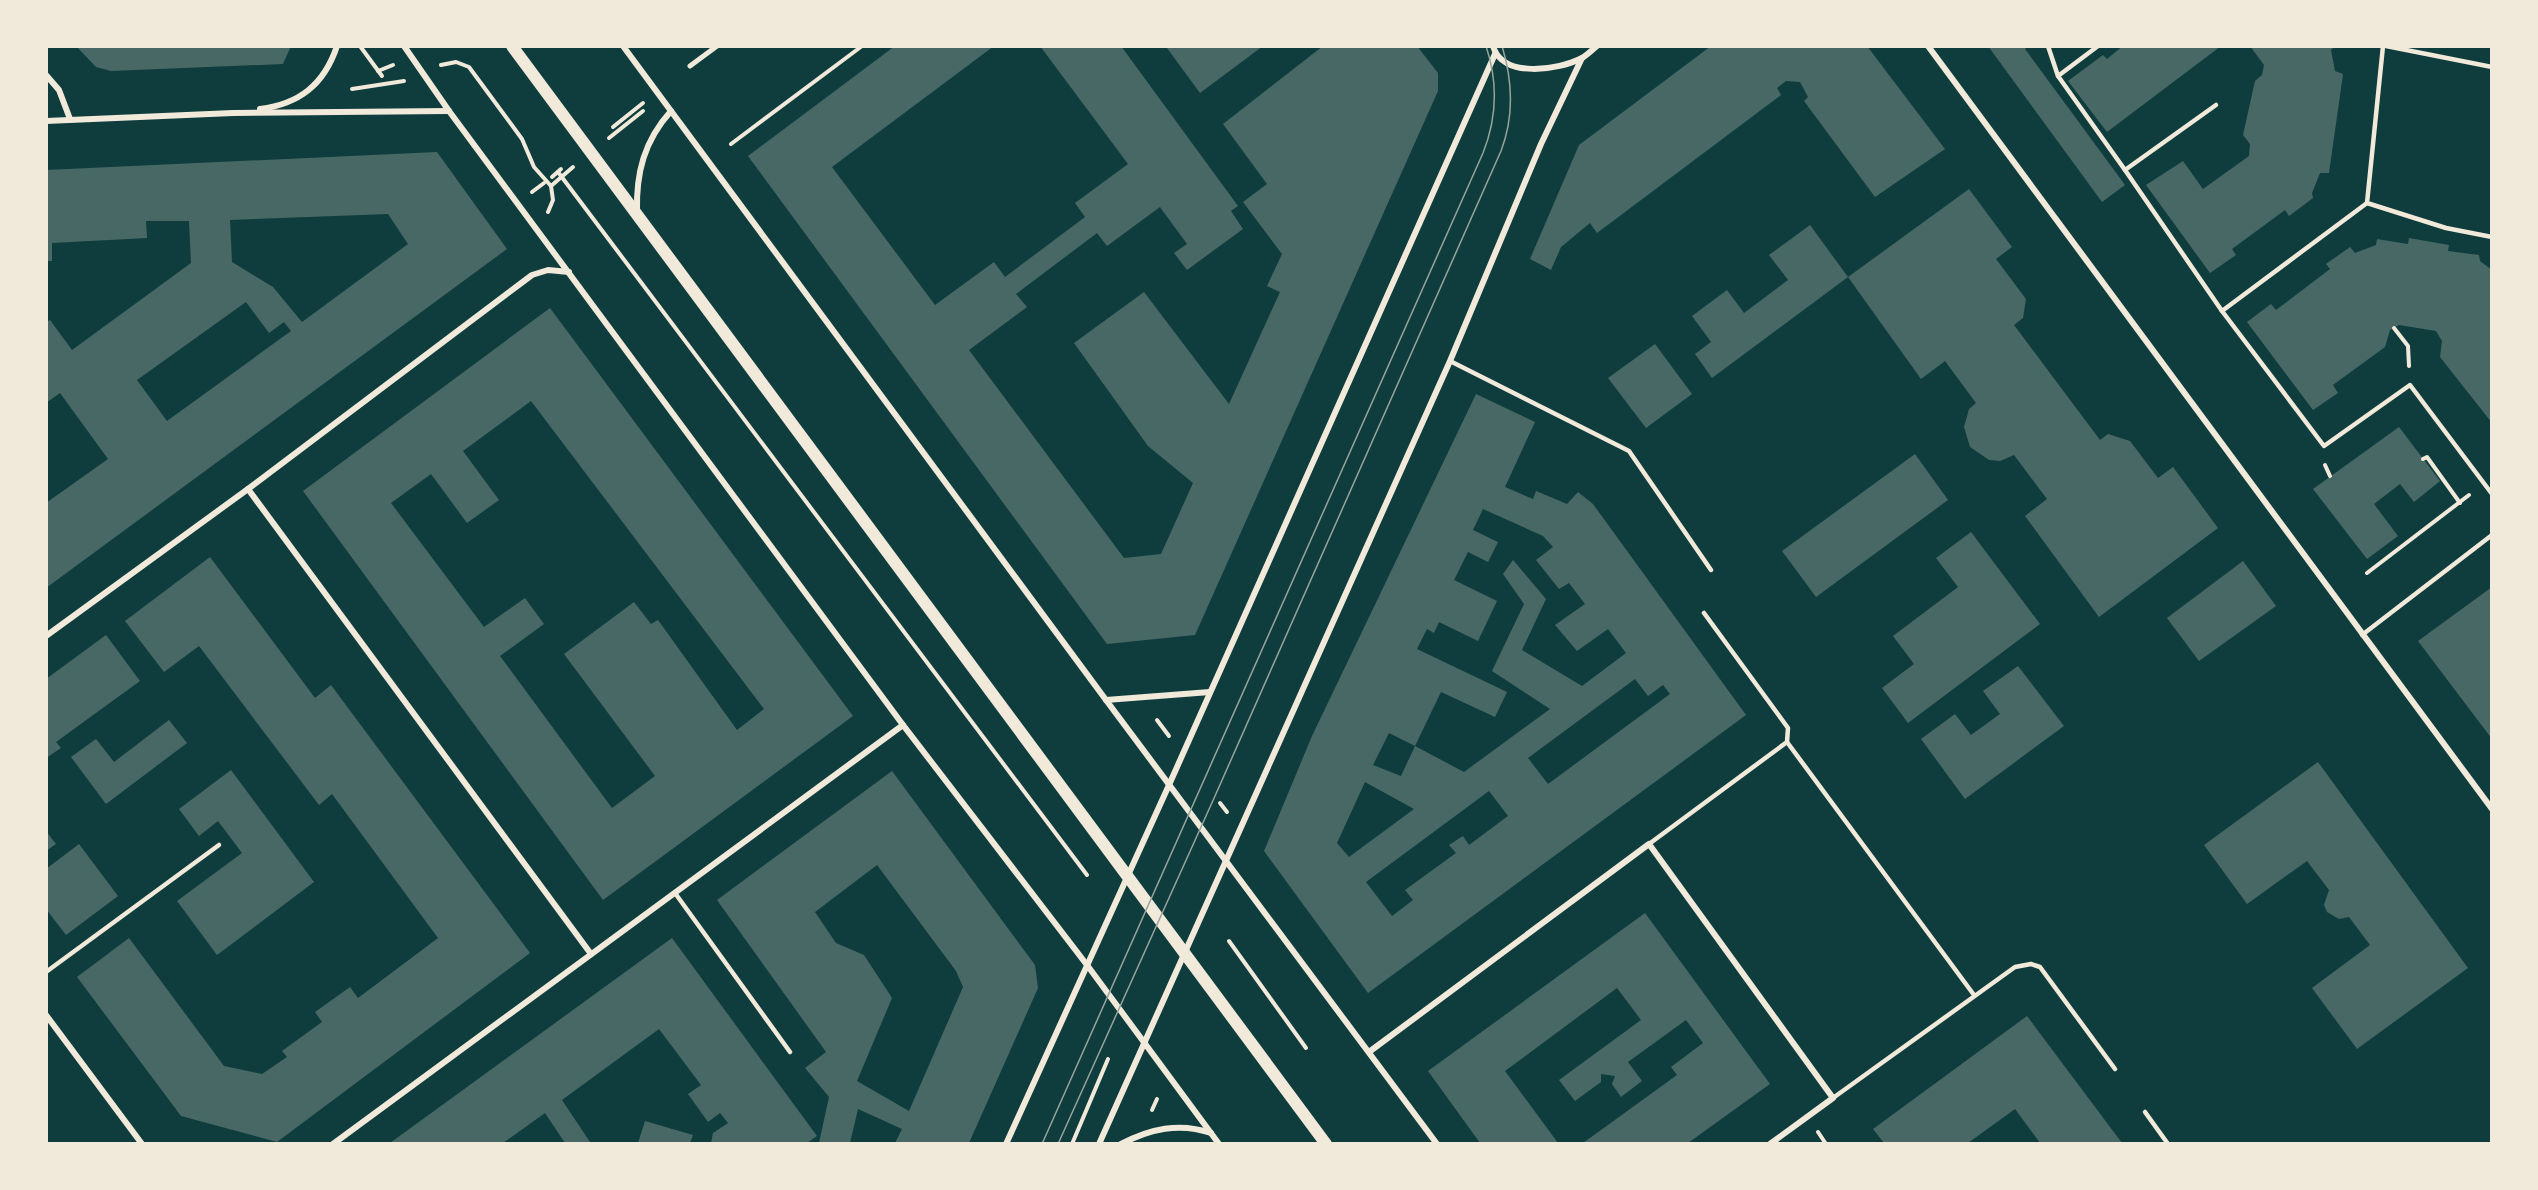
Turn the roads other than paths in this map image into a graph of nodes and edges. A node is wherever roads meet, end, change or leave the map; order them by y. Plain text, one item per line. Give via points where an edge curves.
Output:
1 (337, 46) edge
2 (404, 46) edge
3 (512, 46) edge
4 (623, 46) edge
5 (717, 46) edge
6 (1597, 46) edge
7 (1928, 46) edge
8 (2048, 46) edge
9 (2098, 46) edge
10 (2384, 46) edge
11 (1494, 50) edge
12 (1582, 58) junction
13 (690, 66) dead end
14 (2492, 67) edge
15 (46, 75) edge
16 (2058, 76) junction
17 (2216, 105) dead end
18 (449, 111) junction
19 (671, 111) junction
20 (233, 113) junction
21 (70, 119) junction
22 (46, 121) edge
23 (2126, 170) junction
24 (2367, 203) junction
25 (637, 215) junction
26 (2492, 237) edge
27 (569, 272) junction
28 (2222, 311) junction
29 (1450, 361) junction
30 (248, 489) junction
31 (2492, 494) edge
32 (2492, 536) edge
33 (1711, 570) dead end
34 (1704, 613) dead end
35 (2362, 634) junction
36 (46, 636) edge
37 (1210, 692) junction
38 (1106, 700) junction
39 (903, 725) junction
40 (1786, 742) junction
41 (1169, 785) junction
42 (2492, 809) edge
43 (1648, 844) junction
44 (219, 845) dead end
45 (1225, 860) junction
46 (1128, 876) junction
47 (675, 893) junction
48 (1184, 952) junction
49 (591, 954) junction
50 (1087, 965) junction
51 (46, 972) edge
52 (1974, 995) junction
53 (46, 1015) edge
54 (1144, 1042) junction
55 (1369, 1052) junction
56 (790, 1053) dead end
57 (2115, 1069) dead end
58 (1833, 1098) junction
59 (2145, 1112) dead end
60 (1211, 1133) junction
61 (142, 1143) edge
62 (333, 1143) edge
63 (1006, 1143) edge
64 (1099, 1143) edge
65 (1121, 1143) edge
66 (1219, 1143) edge
67 (1326, 1143) edge
68 (1437, 1143) edge
69 (1770, 1143) edge
70 (2168, 1143) edge

1 - 20 street via 306,94 283,106
2 - 18 street
3 - 25 main road
4 - 19 street
5 - 13 street
6 - 12 street
7 - 35 street
8 - 16 lane
9 - 16 lane
10 - 14 lane
10 - 24 lane
11 - 12 street via 1508,64 1528,69
11 - 37 street
12 - 29 street via 1541,144
15 - 21 street via 59,90
16 - 23 lane
17 - 23 lane
18 - 20 street
18 - 27 street
19 - 25 street via 644,151 637,180
19 - 38 street
20 - 21 street
21 - 22 street
23 - 28 lane
24 - 26 lane via 2446,228
24 - 28 lane
25 - 46 main road
27 - 30 street via 548,270 532,274
27 - 39 street
28 - 31 lane via 2324,446 2410,385
29 - 33 lane via 1629,451
29 - 45 street
30 - 36 street
30 - 49 street
32 - 35 lane
34 - 40 lane via 1788,728
35 - 42 street
37 - 38 street
37 - 41 street
38 - 41 street
39 - 47 street
39 - 50 street
40 - 43 lane
40 - 52 lane
41 - 45 street
41 - 46 street
43 - 55 street
43 - 58 street
44 - 51 lane
45 - 48 street
45 - 55 street
46 - 48 main road
46 - 50 street
47 - 49 street
47 - 56 lane
48 - 54 street
48 - 67 main road
49 - 62 street
50 - 54 street
50 - 63 street
52 - 57 lane via 2015,967 2040,967
52 - 58 lane
53 - 61 street
54 - 60 street
54 - 64 street
55 - 68 street
58 - 69 street
59 - 70 lane
60 - 65 street via 1196,1128 1159,1128
60 - 66 street

